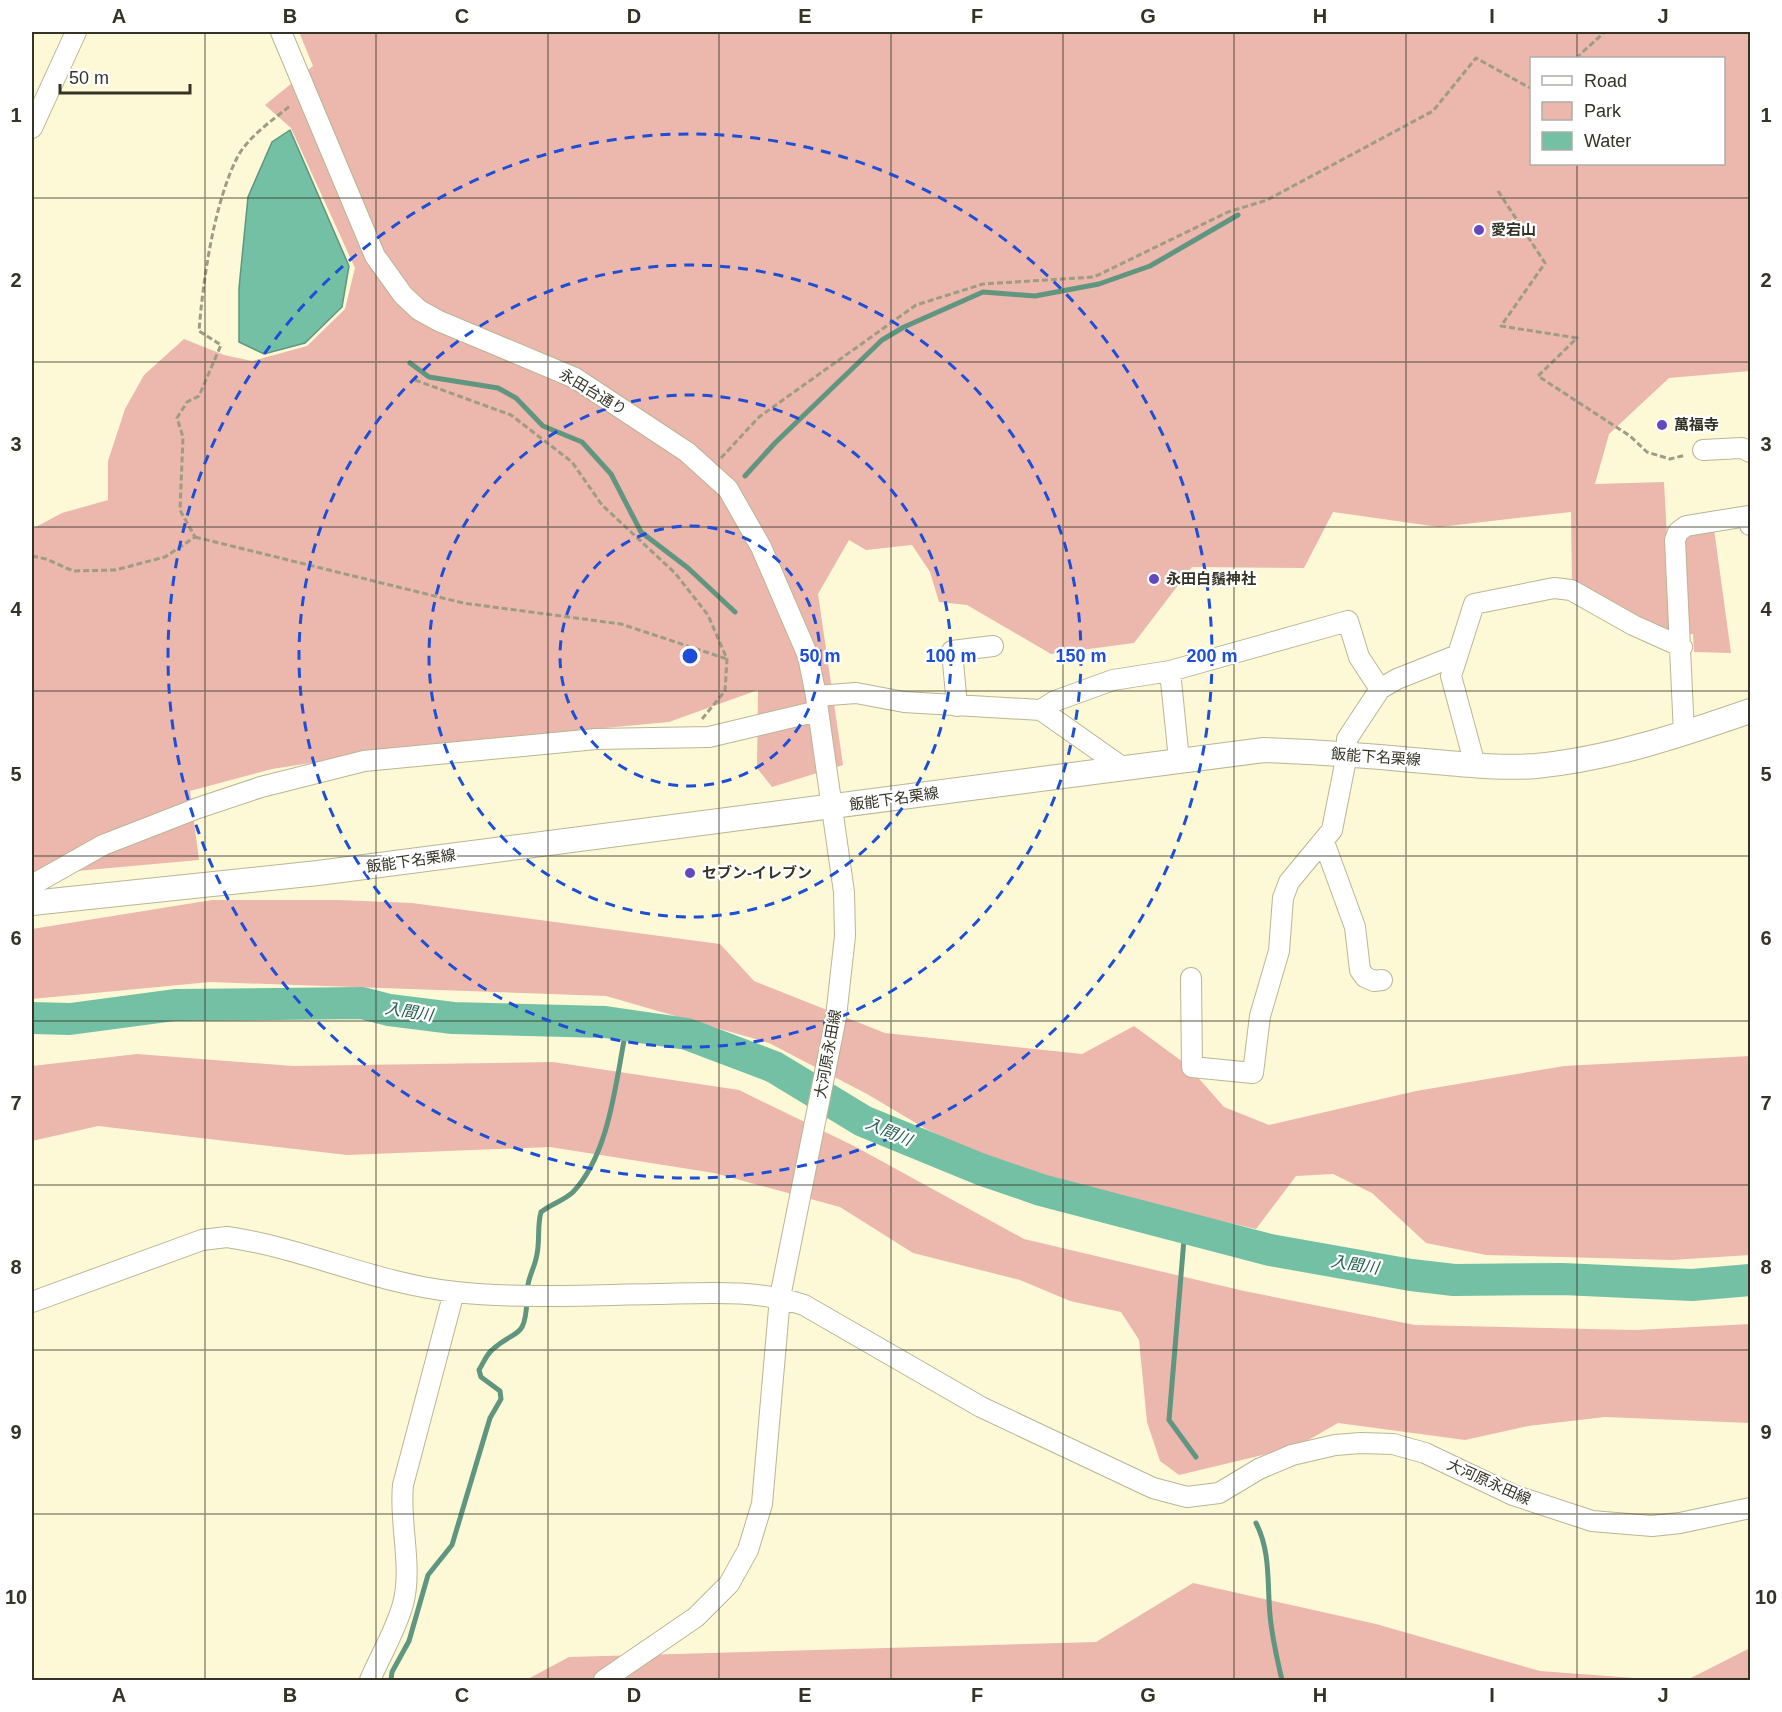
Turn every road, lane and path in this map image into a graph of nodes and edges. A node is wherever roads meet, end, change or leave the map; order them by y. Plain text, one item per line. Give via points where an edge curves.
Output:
1 (76, 32) edge
2 (281, 32) edge
3 (1605, 32) edge
4 (1576, 57) edge
5 (1530, 88) edge
6 (306, 92) junction
7 (32, 128) edge
8 (1498, 191) dead end
9 (415, 380) dead end
10 (1703, 450) joint
11 (1750, 452) edge
12 (709, 470) junction
13 (1750, 518) edge
14 (195, 537) junction
15 (32, 556) edge
16 (993, 646) dead end
17 (1682, 647) junction
18 (1455, 656) junction
19 (727, 659) junction
20 (1170, 671) junction
21 (1380, 689) junction
22 (817, 703) junction
23 (957, 706) junction
24 (1041, 710) junction
25 (1750, 711) edge
26 (1684, 734) junction
27 (673, 737) junction
28 (1347, 754) junction
29 (1179, 760) junction
30 (1474, 765) junction
31 (1122, 767) junction
32 (832, 808) junction
33 (1324, 842) junction
34 (32, 885) edge
35 (32, 903) edge
36 (1191, 978) dead end
37 (1382, 980) dead end
38 (454, 1292) junction
39 (780, 1297) junction
40 (32, 1302) edge
41 (1750, 1508) edge
42 (370, 1680) edge
43 (604, 1680) edge

1 - 7 street
2 - 6 street, 永田台通り
3 - 4 path
5 - 12 path via 1476,58 1434,111 1267,200 1228,212 1094,277 984,284 916,305 759,417
6 - 12 street, 永田台通り via 375,256 403,295 419,310 575,378
6 - 14 path via 257,133 239,155 207,260 199,331 221,345 199,396 187,402 177,418 183,437 180,510
8 - 10 path via 1545,263 1502,326 1577,338 1538,376 1630,436 1647,452 1670,459
9 - 19 path via 511,415 572,462 602,505 675,573 702,606
10 - 11 street via 1742,448
12 - 22 street, 永田台通り via 737,503 761,547 800,633
13 - 17 street via 1686,526 1678,532 1675,540
14 - 15 path via 165,557 115,570 73,571
14 - 19 path via 463,603 621,624
16 - 23 street via 952,651
17 - 18 street via 1571,590 1554,588 1474,604
17 - 26 street
18 - 21 street
18 - 30 street via 1451,676
19 - 27 path via 725,691 714,708
20 - 21 street via 1348,621 1359,657
20 - 24 street via 1113,680
20 - 29 street
21 - 28 street via 1347,739
22 - 23 street via 856,693
22 - 27 street via 709,737
22 - 32 street, 永田台通り
23 - 24 street
24 - 31 street
25 - 26 main road, 飯能下名栗線
26 - 30 main road, 飯能下名栗線 via 1589,759 1534,766
27 - 34 street via 596,739 364,761 261,787 198,808 103,844
28 - 29 main road, 飯能下名栗線 via 1264,750
28 - 30 main road, 飯能下名栗線
28 - 33 street via 1337,813
29 - 31 main road, 飯能下名栗線
31 - 32 main road, 飯能下名栗線
32 - 35 main road, 飯能下名栗線 via 318,873
32 - 39 street, 大河原永田線 via 844,892 845,936 836,1017
33 - 36 street via 1289,882 1283,898 1279,951 1260,1016 1253,1073 1192,1066
33 - 37 street via 1355,927 1360,970 1374,981
38 - 39 street, 大河原永田線 via 545,1296 717,1292
38 - 40 street, 大河原永田線 via 387,1280 227,1237 202,1240
38 - 42 street via 403,1485 403,1604
39 - 41 street, 大河原永田線 via 824,1316 981,1407 1153,1488 1187,1497 1219,1493 1292,1455 1335,1444 1393,1444 1425,1453 1513,1495 1592,1521 1652,1526
39 - 43 street, 大河原永田線 via 762,1504 748,1550 729,1584 696,1617

